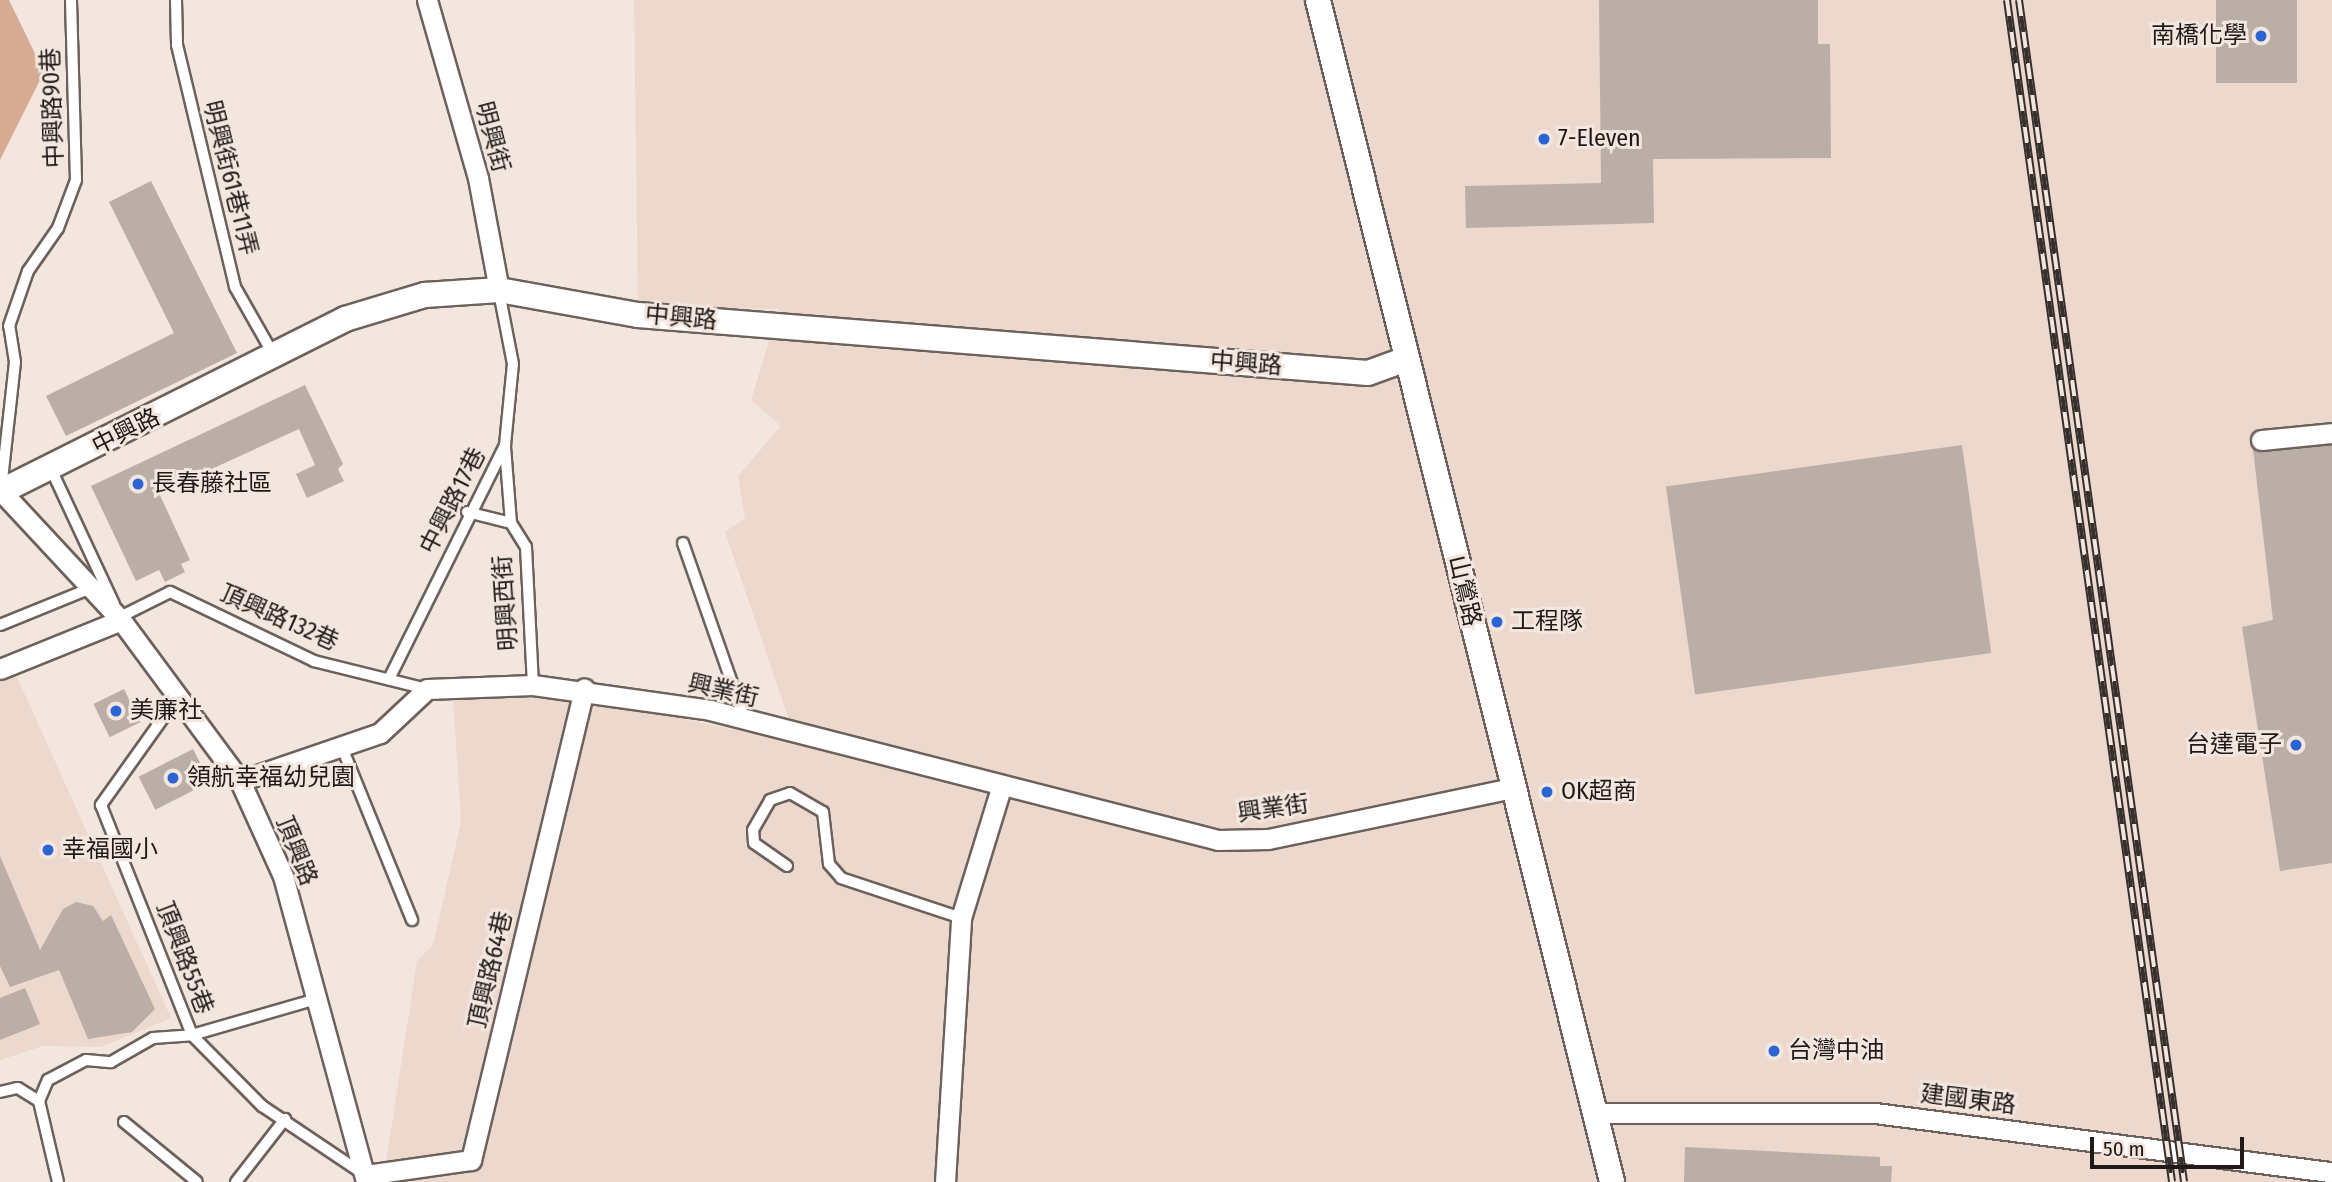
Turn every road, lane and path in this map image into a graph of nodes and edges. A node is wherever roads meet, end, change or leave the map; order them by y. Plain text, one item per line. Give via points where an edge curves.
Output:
1 (71, 0) edge
2 (176, 0) edge
3 (427, 0) edge
4 (1318, 0) edge
5 (499, 290) junction
6 (274, 356) junction
7 (1404, 360) junction
8 (0, 385) edge
9 (8, 401) junction
10 (2332, 433) edge
11 (2261, 440) dead end
12 (505, 445) junction
13 (51, 469) junction
14 (0, 492) edge
15 (467, 512) junction
16 (511, 523) junction
17 (683, 543) dead end
18 (91, 588) junction
19 (121, 620) junction
20 (0, 625) edge
21 (0, 669) edge
22 (389, 679) junction
23 (533, 685) junction
24 (584, 688) junction
25 (427, 689) junction
26 (178, 697) junction
27 (745, 721) junction
28 (341, 744) junction
29 (240, 781) junction
30 (1002, 785) junction
31 (1512, 788) junction
32 (787, 866) dead end
33 (961, 918) junction
34 (412, 920) dead end
35 (317, 999) junction
36 (192, 1035) junction
37 (0, 1092) edge
38 (39, 1101) junction
39 (1596, 1113) junction
40 (285, 1119) junction
41 (124, 1122) dead end
42 (2332, 1172) edge
43 (365, 1179) edge
44 (58, 1182) edge
45 (197, 1182) edge
46 (236, 1182) edge
47 (945, 1182) edge
48 (1612, 1182) edge

1 - 9 lane, 中興路90巷 via 76,180 58,228 28,271 9,326 15,362
2 - 6 lane, 明興街61巷11弄 via 177,45 235,287
3 - 5 street, 明興街 via 478,178
4 - 7 street, 山鶯路
5 - 6 street, 中興路 via 414,299 345,319
5 - 7 street, 中興路 via 638,314 1210,362 1368,373
5 - 12 lane, 中興路17巷 via 513,365
6 - 13 street, 中興路
7 - 31 street, 山鶯路
8 - 9 lane
9 - 14 lane, 中興路90巷
10 - 11 street
12 - 15 lane, 中興路17巷
12 - 16 lane
13 - 14 street, 中興路
13 - 19 lane
14 - 18 street, 頂興路
15 - 16 lane, 明興西街
15 - 22 lane, 中興路17巷
16 - 23 lane, 明興西街 via 526,547
17 - 27 lane
18 - 19 street, 頂興路
18 - 20 lane
19 - 21 street
19 - 22 lane, 頂興路132巷 via 170,592 314,661
19 - 26 street, 頂興路
22 - 25 lane, 頂興路132巷
23 - 24 street, 興業街
23 - 25 street, 興業街
24 - 27 street, 興業街
24 - 43 street, 頂興路64巷 via 471,1160
25 - 28 street via 380,733
26 - 29 street, 頂興路
26 - 36 lane, 頂興路55巷 via 101,805
27 - 30 street, 興業街
28 - 29 street
28 - 34 lane
29 - 35 street, 頂興路 via 283,876
30 - 31 street, 興業街 via 1218,840 1268,839
30 - 33 street
31 - 39 street, 山鶯路
32 - 33 lane via 754,843 753,830 770,800 790,793 823,812 829,864 841,878
33 - 47 street
35 - 36 lane
35 - 43 street, 頂興路
36 - 38 lane via 153,1038 111,1062 86,1060 48,1080
36 - 40 lane, 頂興路55巷 via 262,1106
37 - 38 lane via 18,1088
38 - 44 lane
39 - 42 street, 建國東路 via 1875,1113
39 - 48 street, 山鶯路
40 - 43 lane, 頂興路55巷
40 - 46 lane
41 - 45 lane

